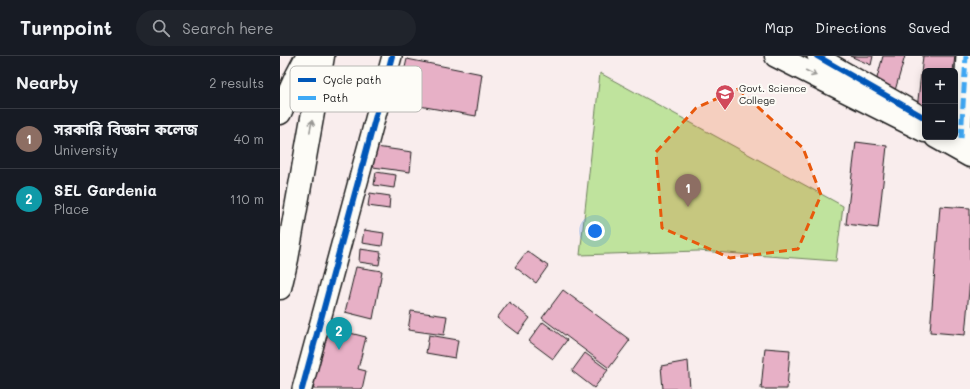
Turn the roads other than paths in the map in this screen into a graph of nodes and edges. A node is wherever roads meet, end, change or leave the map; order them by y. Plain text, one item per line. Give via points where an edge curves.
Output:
1 (307, 56) edge
2 (323, 56) edge
3 (392, 56) edge
4 (776, 56) edge
5 (816, 56) edge
6 (966, 56) edge
7 (302, 66) edge
8 (321, 66) edge
9 (389, 66) edge
10 (290, 90) edge
11 (313, 112) edge
12 (377, 112) edge
13 (280, 113) edge
14 (922, 116) edge
15 (922, 129) edge
16 (950, 140) edge
17 (964, 143) edge
18 (304, 165) junction
19 (280, 227) edge
20 (280, 288) edge
21 (302, 389) edge

1 - 7 highway
8 -> 2 highway
3 - 9 street
4 -> 15 highway
5 - 14 street
6 - 17 street
10 - 13 highway
18 -> 11 highway
12 - 21 street
16 - 17 highway
18 - 19 highway
18 - 20 highway

